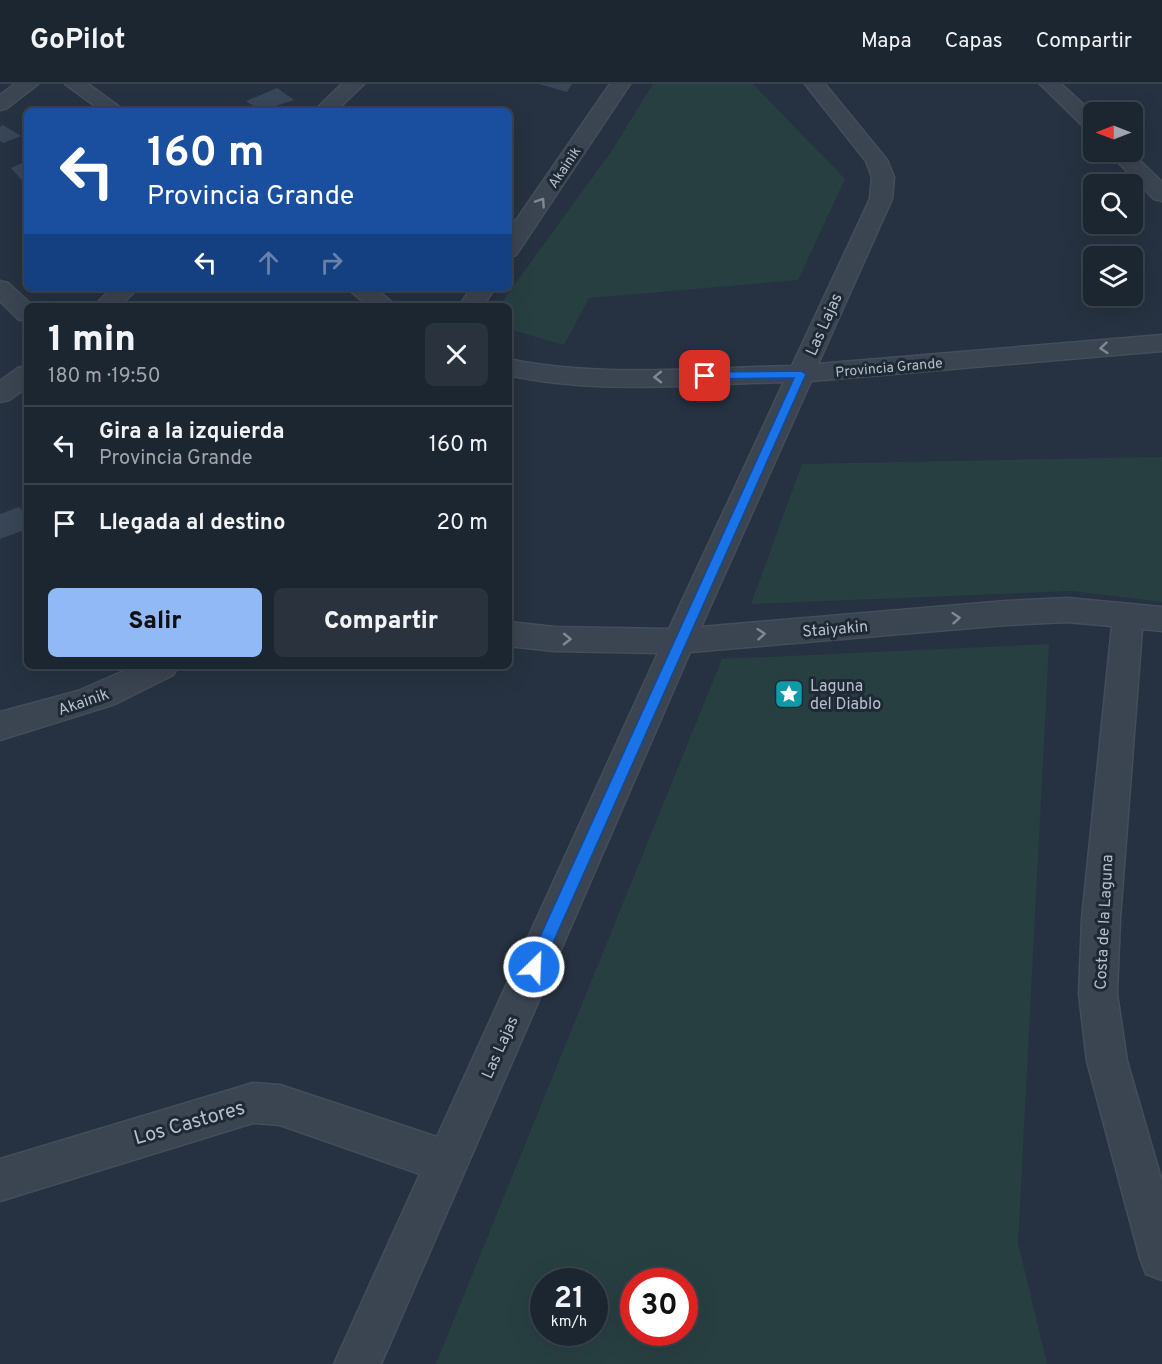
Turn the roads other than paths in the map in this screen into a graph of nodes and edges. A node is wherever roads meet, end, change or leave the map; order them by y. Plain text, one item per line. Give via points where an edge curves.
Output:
1 (75, 84) edge
2 (354, 84) edge
3 (620, 84) edge
4 (815, 84) edge
5 (1050, 84) edge
6 (111, 108) edge
7 (327, 108) edge
8 (1083, 116) edge
9 (1129, 162) edge
10 (1162, 194) edge
11 (512, 244) edge
12 (0, 288) edge
13 (123, 291) edge
14 (363, 291) edge
15 (109, 303) edge
16 (380, 303) edge
17 (24, 311) edge
18 (1162, 343) edge
19 (512, 368) edge
20 (801, 374) junction
21 (24, 376) edge
22 (0, 394) edge
23 (1145, 617) edge
24 (512, 634) edge
25 (679, 641) junction
26 (156, 669) edge
27 (0, 726) edge
28 (447, 1162) junction
29 (0, 1180) edge
30 (1162, 1258) edge
31 (357, 1364) edge

1 - 6 street
2 - 7 street
11 -> 3 street, Akainik
4 - 20 street, Las Lajas via 876,160 883,177 880,199
5 - 8 street
9 - 10 street
12 - 17 street
13 - 15 street
14 - 16 street
18 -> 20 street, Provincia Grande
20 -> 19 street, Provincia Grande via 585,378
20 - 25 street, Las Lajas
21 - 22 street
25 -> 23 street, Staiyakin via 1006,613 1067,610
23 - 30 street, Costa de la Laguna via 1101,919 1098,994 1107,1061
24 -> 25 street, Staiyakin
25 - 28 street, Las Lajas
26 - 27 street, Akainik via 78,704
28 - 29 street, Los Castores via 280,1105 253,1103
28 - 31 street, Las Lajas

